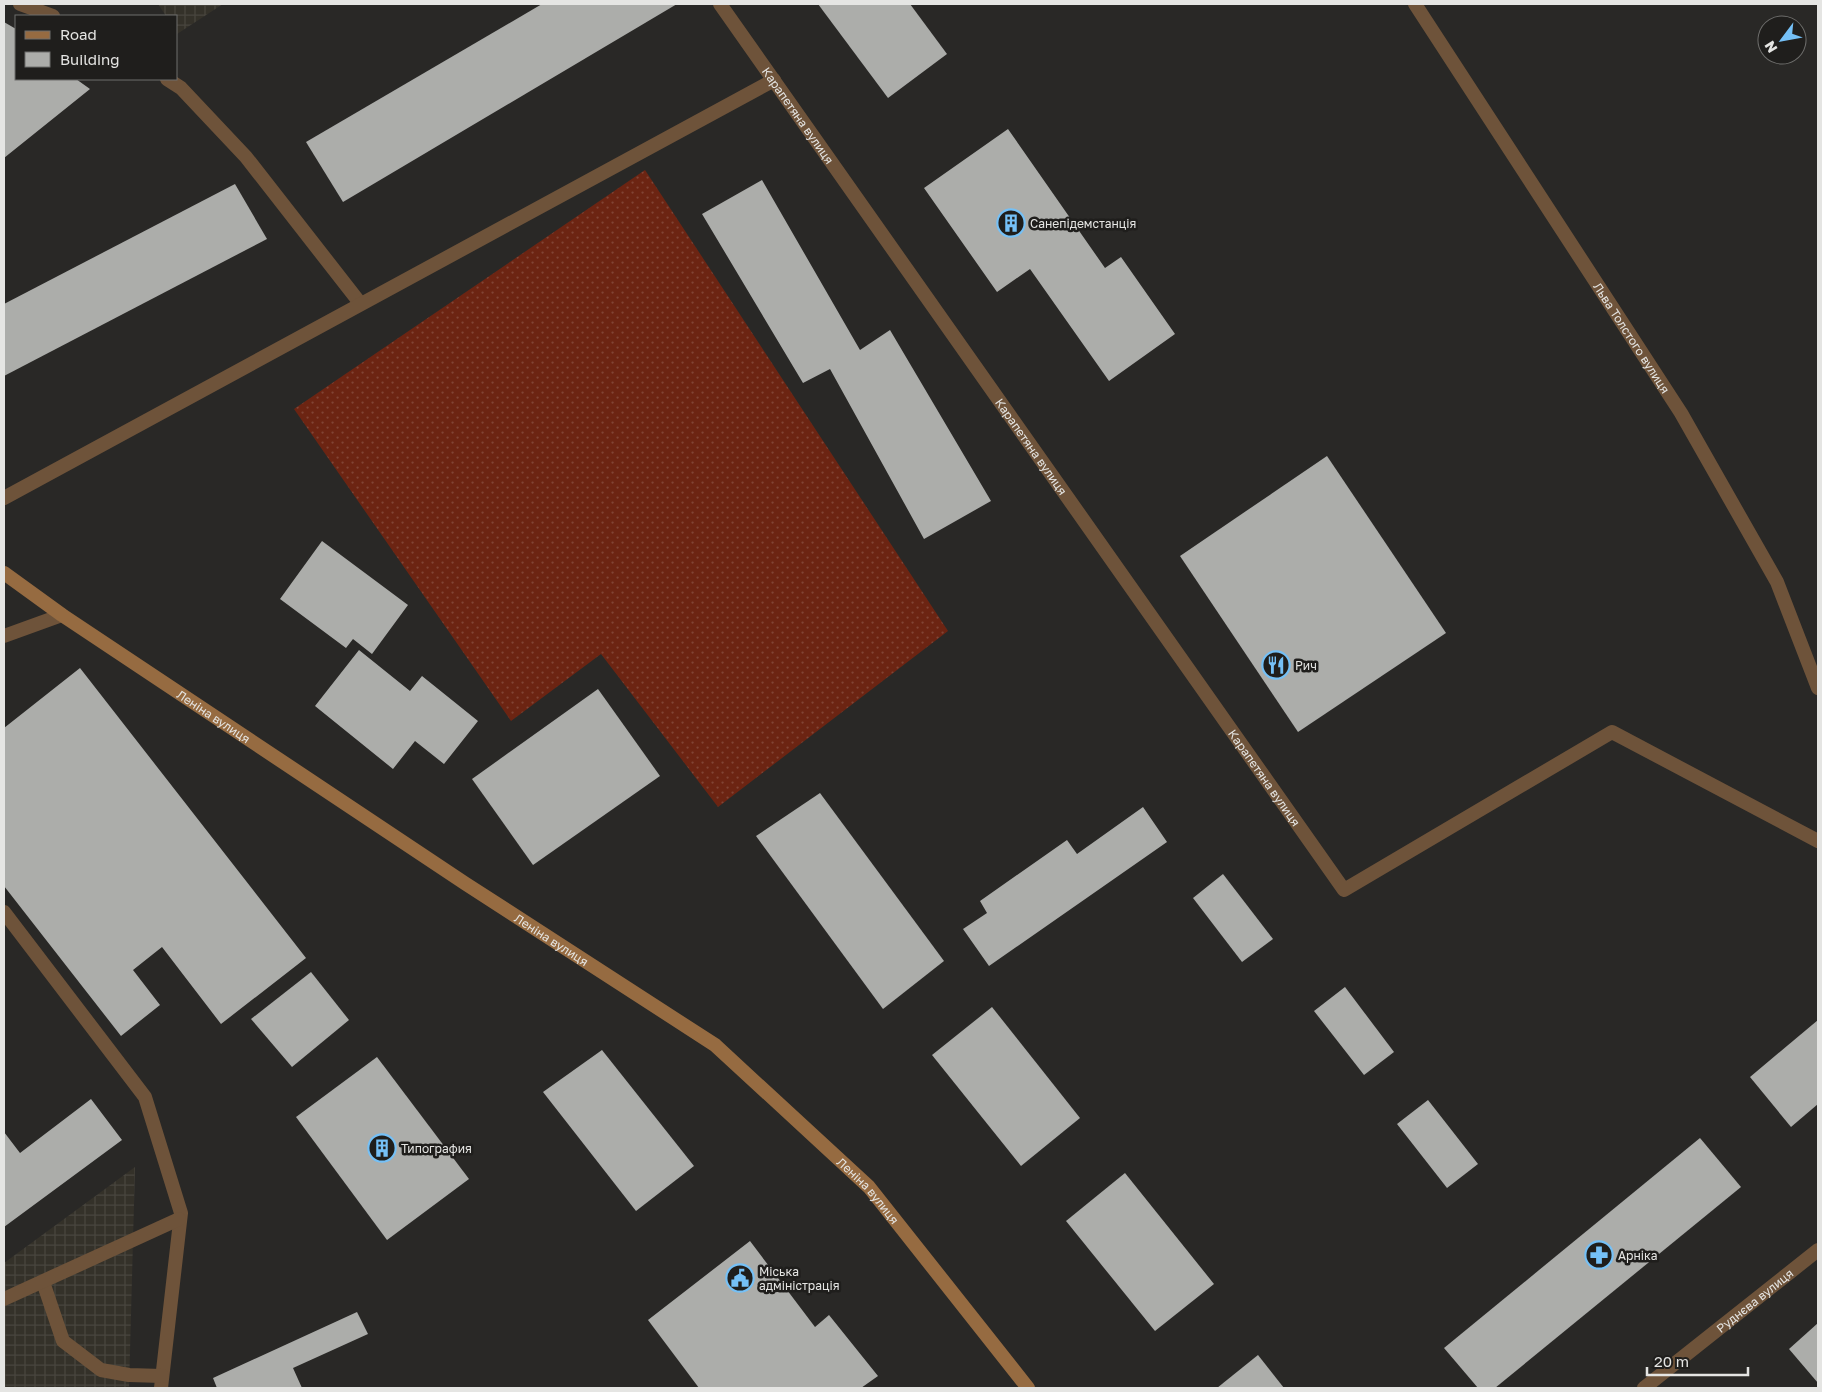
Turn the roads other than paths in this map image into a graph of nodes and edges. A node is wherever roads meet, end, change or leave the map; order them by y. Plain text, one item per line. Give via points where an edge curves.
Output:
1 (20, 4) edge
2 (720, 4) edge
3 (1415, 4) edge
4 (49, 15) edge
5 (169, 80) edge
6 (774, 80) junction
7 (360, 304) junction
8 (4, 498) edge
9 (4, 573) edge
10 (62, 615) junction
11 (4, 636) edge
12 (1818, 688) edge
13 (1818, 841) edge
14 (4, 912) edge
15 (179, 1219) junction
16 (1818, 1250) edge
17 (43, 1282) junction
18 (4, 1299) edge
19 (161, 1382) edge
20 (1028, 1388) edge
21 (1644, 1388) edge

1 - 4 street
2 - 6 street, Карапетяна вулиця
3 - 12 street, Льва Толстого вулиця via 1681,413 1777,582
5 - 7 street via 181,88 246,157
6 - 7 street
6 - 13 street, Карапетяна вулиця via 1344,890 1612,732
7 - 8 street
9 - 10 main road, Леніна вулиця
10 - 11 street
10 - 20 main road, Леніна вулиця via 715,1045 869,1187
14 - 15 street via 145,1097 181,1213
15 - 17 street
15 - 19 street
16 - 21 street, Руднєва вулиця
17 - 18 street
17 - 19 street via 63,1341 101,1370

